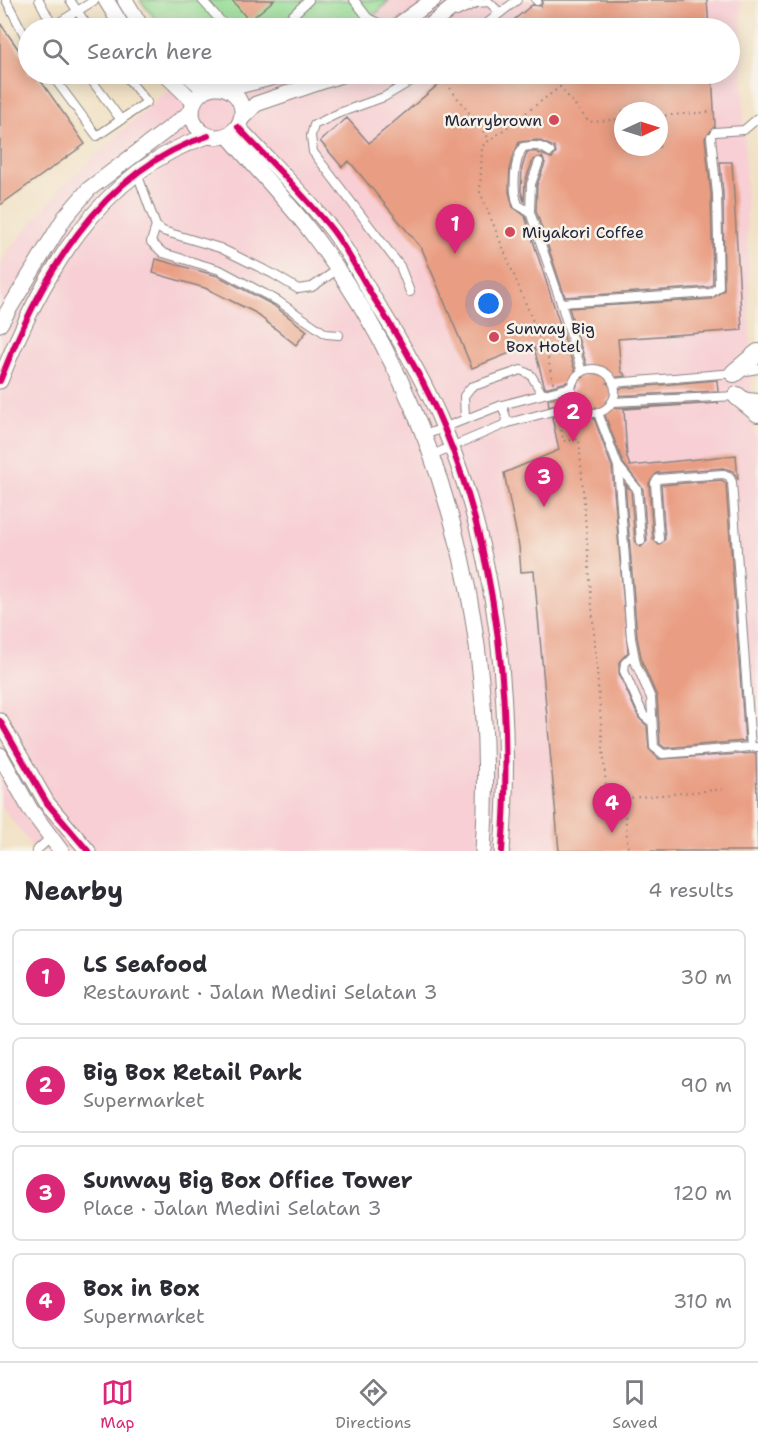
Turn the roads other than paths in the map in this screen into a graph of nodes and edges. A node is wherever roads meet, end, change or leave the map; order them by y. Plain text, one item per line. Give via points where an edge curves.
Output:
1 (6, 0) edge
2 (39, 0) edge
3 (70, 0) edge
4 (95, 0) edge
5 (106, 0) edge
6 (125, 0) edge
7 (202, 0) edge
8 (309, 0) edge
9 (354, 0) edge
10 (433, 0) edge
11 (462, 0) edge
12 (502, 0) edge
13 (517, 0) edge
14 (508, 7) junction
15 (76, 12) junction
16 (500, 13) junction
17 (47, 18) edge
18 (67, 18) edge
19 (81, 18) edge
20 (117, 18) edge
21 (136, 18) edge
22 (218, 18) edge
23 (290, 18) edge
24 (368, 18) edge
25 (408, 18) edge
26 (441, 18) edge
27 (447, 18) edge
28 (494, 18) edge
29 (18, 23) edge
30 (58, 84) edge
31 (94, 84) edge
32 (132, 84) edge
33 (177, 84) edge
34 (191, 84) edge
35 (247, 84) edge
36 (315, 84) edge
37 (406, 84) edge
38 (227, 89) junction
39 (197, 101) junction
40 (758, 118) edge
41 (121, 120) junction
42 (236, 127) junction
43 (208, 136) junction
44 (550, 152) dead end
45 (539, 162) dead end
46 (137, 173) junction
47 (530, 212) junction
48 (156, 226) junction
49 (337, 270) junction
50 (410, 292) dead end
51 (561, 303) junction
52 (0, 324) edge
53 (339, 334) dead end
54 (758, 353) edge
55 (758, 369) edge
56 (582, 372) junction
57 (734, 374) junction
58 (0, 381) edge
59 (613, 384) junction
60 (571, 387) junction
61 (542, 394) junction
62 (737, 396) junction
63 (758, 398) edge
64 (612, 402) junction
65 (502, 405) junction
66 (575, 405) junction
67 (598, 413) junction
68 (758, 413) edge
69 (465, 419) junction
70 (508, 423) junction
71 (444, 427) junction
72 (425, 435) junction
73 (452, 448) junction
74 (432, 455) junction
75 (618, 466) junction
76 (659, 539) dead end
77 (641, 541) dead end
78 (634, 654) junction
79 (0, 721) edge
80 (652, 723) junction
81 (0, 755) edge
82 (50, 838) junction
83 (36, 851) edge
84 (61, 851) edge
85 (88, 851) edge
86 (483, 851) edge
87 (502, 851) edge

1 - 29 lane
2 - 17 lane
3 - 15 lane
4 - 15 lane
5 - 20 street
6 - 21 street
7 - 22 lane
8 - 23 lane
9 - 24 lane
10 - 25 street
11 - 26 street
12 - 14 lane
13 - 14 lane
14 - 16 lane
15 - 18 lane
15 - 19 lane
16 - 27 lane via 489,2 476,3
16 - 28 lane
30 - 41 lane via 97,136
31 - 41 lane
32 - 41 lane via 147,102
33 - 39 street
34 - 39 street
35 - 38 street
36 - 42 street via 256,104
37 - 50 lane via 314,125 311,136 313,152 400,266
38 - 39 street via 215,87
38 - 42 street via 241,103
39 - 43 street via 196,126
39 - 52 street via 89,189 65,217
40 - 51 lane via 744,130 713,134 717,290 711,294
42 - 43 street
42 - 49 street
42 - 71 street via 333,231 406,349
43 - 46 street via 180,147
44 - 47 lane via 532,145 523,147 518,154 514,195 518,205
45 - 47 lane via 531,184
46 - 48 lane
46 - 58 street via 85,222 22,325
47 - 51 lane
48 - 49 lane via 220,248 298,289 312,287
48 - 53 lane via 151,242 163,253 220,270 278,301 326,334
49 - 72 street via 392,361
51 - 56 lane
54 - 57 street
55 - 57 lane
56 - 59 lane via 600,371
56 - 60 lane
57 - 59 lane
59 - 64 lane
60 - 61 lane
60 - 66 lane
61 - 65 lane
61 - 69 lane via 531,375 521,370 471,387 464,396
62 - 63 lane
62 - 64 lane
62 - 68 street
64 - 67 lane
65 - 69 lane
65 - 70 lane
66 - 67 lane via 585,412
66 - 70 lane
67 - 75 lane
69 - 71 lane
70 - 73 lane
71 - 72 lane
71 - 73 street
72 - 74 street
73 - 74 lane
73 - 87 street via 491,592 504,687 507,784
74 - 86 street via 455,524 471,595 483,689 487,785
75 - 77 lane via 637,489
75 - 78 lane
76 - 80 lane via 655,483 658,480 712,475 731,479 751,747 660,753 654,747
78 - 80 lane via 651,698
78 - 80 lane via 625,663 624,671 644,716
79 - 85 street via 47,803
81 - 82 street
82 - 83 lane
82 - 84 street

